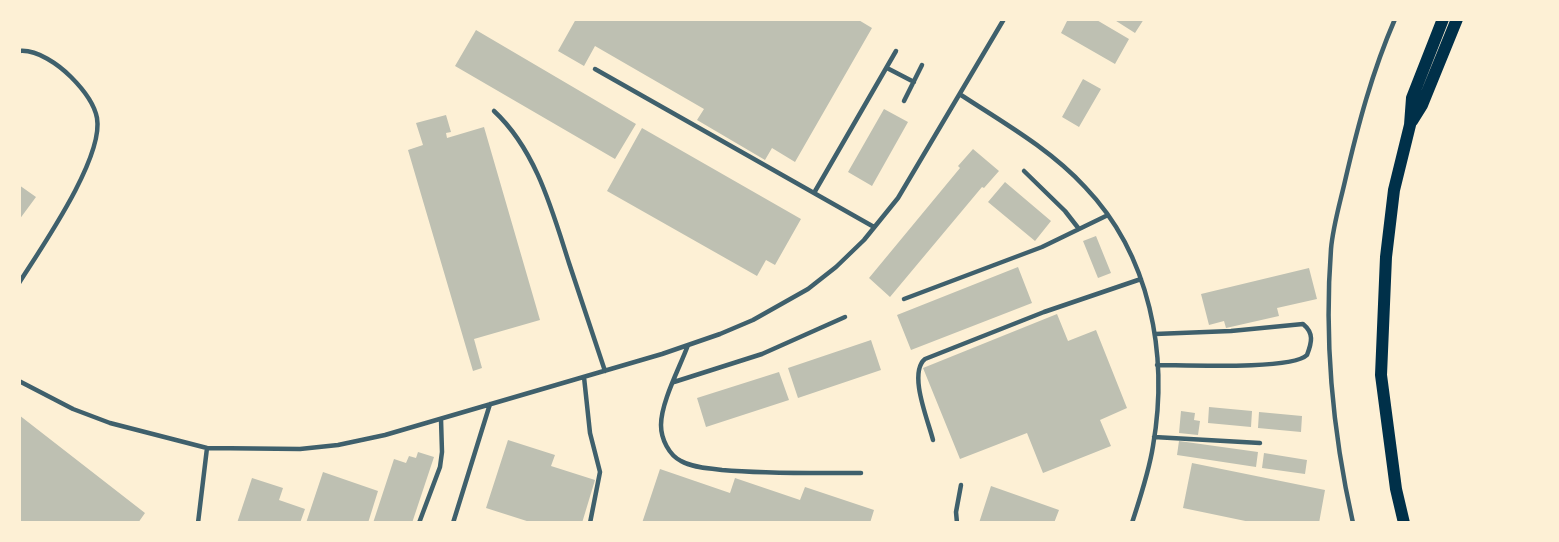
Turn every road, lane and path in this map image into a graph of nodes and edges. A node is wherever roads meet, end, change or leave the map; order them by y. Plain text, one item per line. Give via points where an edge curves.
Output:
1 (1004, 19) edge
2 (1395, 19) edge
3 (1444, 19) edge
4 (1457, 19) edge
5 (19, 51) edge
6 (896, 51) dead end
7 (922, 65) dead end
8 (887, 68) junction
9 (595, 69) dead end
10 (914, 82) junction
11 (961, 95) junction
12 (904, 102) dead end
13 (494, 111) dead end
14 (1410, 125) junction
15 (1024, 171) dead end
16 (814, 193) junction
17 (1108, 215) junction
18 (874, 227) junction
19 (1079, 229) junction
20 (1141, 279) junction
21 (19, 283) edge
22 (904, 299) dead end
23 (845, 317) dead end
24 (1156, 334) junction
25 (688, 345) junction
26 (1157, 365) junction
27 (605, 371) junction
28 (584, 377) junction
29 (19, 381) edge
30 (674, 382) junction
31 (491, 404) junction
32 (441, 419) junction
33 (1154, 437) junction
34 (933, 440) dead end
35 (1260, 443) dead end
36 (207, 448) junction
37 (861, 473) dead end
38 (961, 485) dead end
39 (198, 523) edge
40 (419, 523) edge
41 (453, 523) edge
42 (590, 523) edge
43 (957, 523) edge
44 (1132, 523) edge
45 (1353, 523) edge
46 (1404, 523) edge

1 - 11 lane
2 - 45 lane via 1358,125 1331,248 1331,383
3 - 14 main road via 1412,98
4 - 14 main road
5 - 21 lane via 34,52 66,72 86,94 97,118 89,160
6 - 8 lane
7 - 10 lane
8 - 10 lane
8 - 16 lane
9 - 16 lane
10 - 12 lane
11 - 17 lane via 1039,145
11 - 18 lane via 898,198
13 - 27 lane via 522,144 539,178
14 - 46 main road via 1392,203 1381,376
15 - 19 lane
16 - 18 lane
17 - 19 lane
17 - 20 lane
18 - 25 lane via 808,289 753,320
19 - 22 lane
20 - 24 lane
20 - 34 lane via 925,359 916,374
23 - 30 lane via 762,354
24 - 26 lane
24 - 26 lane via 1303,324 1312,336 1307,355 1296,362
25 - 27 lane
25 - 30 lane
26 - 33 lane
27 - 28 lane
28 - 31 lane
28 - 42 lane via 600,472
29 - 36 lane via 110,423
30 - 37 lane via 661,428 670,452 679,461 749,472
31 - 32 lane
31 - 41 lane
32 - 36 lane via 338,445
32 - 40 lane via 440,467
33 - 35 lane
33 - 44 lane
36 - 39 lane
38 - 43 lane

